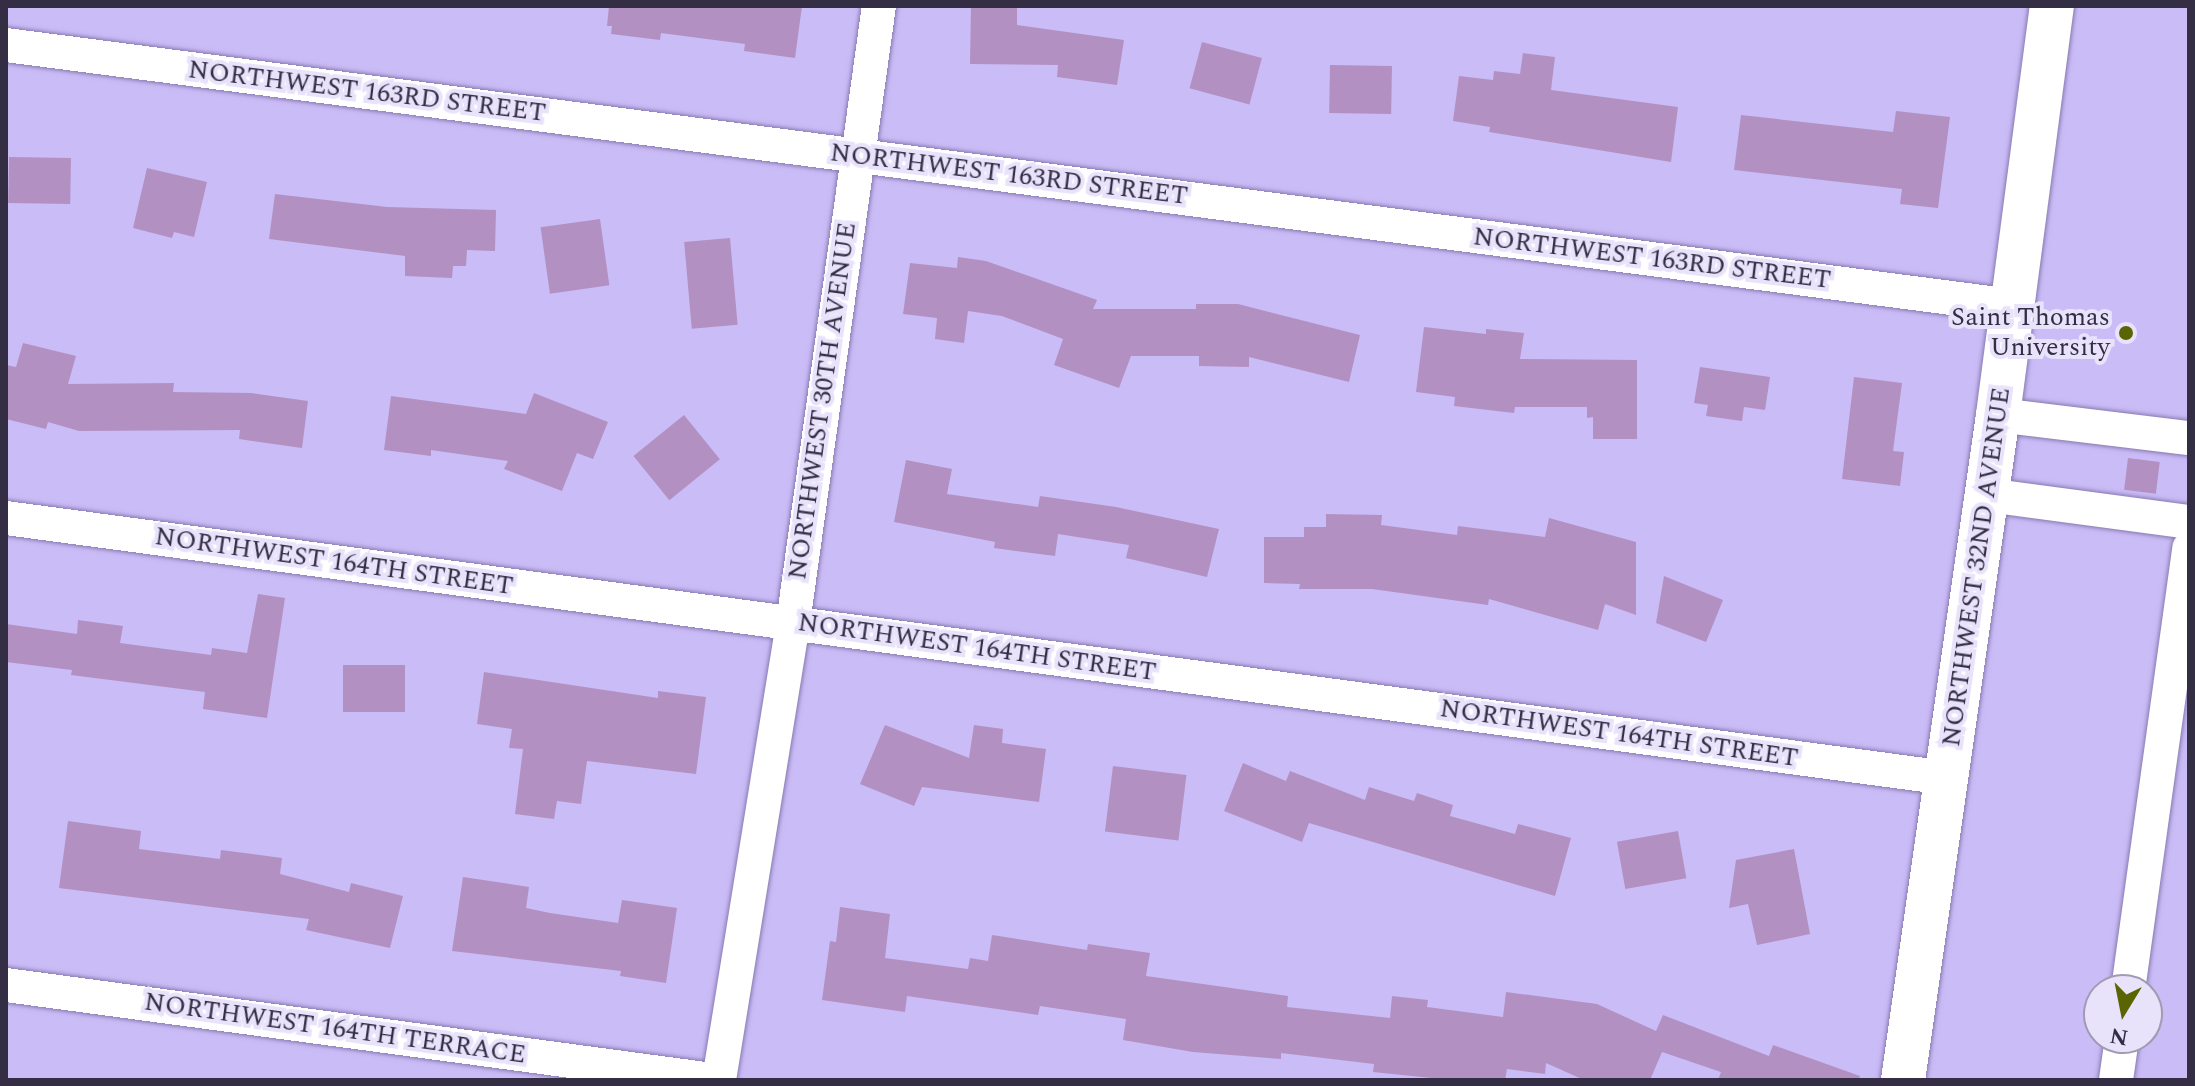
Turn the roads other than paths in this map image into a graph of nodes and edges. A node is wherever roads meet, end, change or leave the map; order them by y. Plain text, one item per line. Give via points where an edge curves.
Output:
1 (879, 6) edge
2 (2052, 6) edge
3 (6, 45) edge
4 (856, 155) junction
5 (2013, 306) junction
6 (1998, 415) junction
7 (2189, 438) edge
8 (1987, 495) junction
9 (6, 518) edge
10 (2189, 522) edge
11 (2189, 548) edge
12 (793, 623) junction
13 (1947, 778) junction
14 (2130, 974) edge
15 (6, 985) edge
16 (2120, 1054) edge
17 (712, 1080) edge
18 (719, 1080) edge
19 (1903, 1080) edge
20 (2116, 1080) edge

1 - 4 street, NORTHWEST 30TH AVENUE
2 - 5 street, NORTHWEST 32ND AVENUE
3 - 4 street, NORTHWEST 163RD STREET
4 - 5 street, NORTHWEST 163RD STREET
4 - 12 street, NORTHWEST 30TH AVENUE
5 - 6 street, NORTHWEST 32ND AVENUE
6 - 7 street
6 - 8 street, NORTHWEST 32ND AVENUE
8 - 10 street
8 - 13 street, NORTHWEST 32ND AVENUE
9 - 12 street, NORTHWEST 164TH STREET
11 - 14 street
12 - 13 street, NORTHWEST 164TH STREET
12 - 18 street, NORTHWEST 30TH AVENUE
13 - 19 street, NORTHWEST 32ND AVENUE
15 - 17 street, NORTHWEST 164TH TERRACE
16 - 20 street

